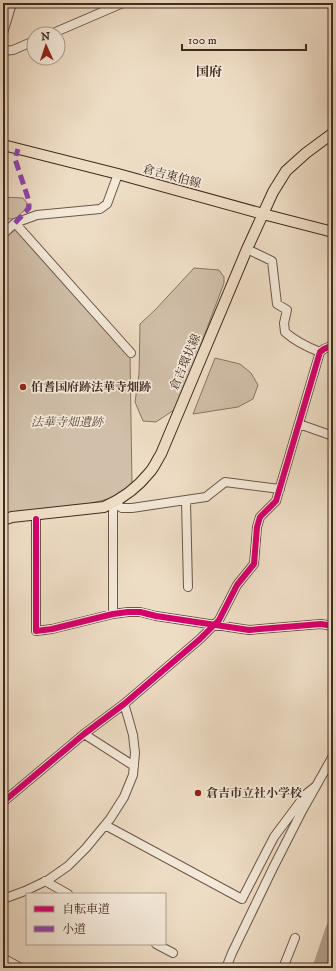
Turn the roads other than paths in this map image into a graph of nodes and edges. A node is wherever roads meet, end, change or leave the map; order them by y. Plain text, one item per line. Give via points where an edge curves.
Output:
1 (12, 3) edge
2 (123, 3) edge
3 (66, 28) edge
4 (3, 33) edge
5 (26, 44) edge
6 (3, 51) edge
7 (333, 134) edge
8 (3, 145) edge
9 (118, 174) junction
10 (263, 214) junction
11 (16, 223) junction
12 (333, 232) edge
13 (3, 234) edge
14 (247, 249) junction
15 (333, 345) edge
16 (320, 352) junction
17 (131, 354) dead end
18 (299, 424) junction
19 (332, 434) edge
20 (280, 489) junction
21 (186, 501) junction
22 (114, 503) junction
23 (36, 519) dead end
24 (3, 520) edge
25 (188, 587) dead end
26 (113, 614) junction
27 (215, 624) junction
28 (333, 626) edge
29 (124, 704) junction
30 (84, 734) junction
31 (333, 756) edge
32 (134, 766) junction
33 (316, 786) junction
34 (3, 802) edge
35 (105, 825) junction
36 (45, 881) junction
37 (66, 893) edge
38 (3, 899) edge
39 (295, 938) dead end
40 (158, 945) edge
41 (173, 953) dead end
42 (3, 958) edge
43 (21, 968) edge
44 (226, 968) edge
45 (283, 968) edge

1 - 4 street
2 - 3 street
5 - 6 street
7 - 10 main road, 倉吉環状線 via 286,171
8 - 9 main road, 倉吉東伯線
9 - 10 main road, 倉吉東伯線
9 - 11 street via 107,204 100,209 38,214
10 - 12 main road, 倉吉東伯線
10 - 14 main road, 倉吉環状線
11 - 13 street
11 - 17 street
14 - 16 street via 272,261 277,304 287,310 285,332 300,343
14 - 22 main road, 倉吉環状線 via 161,454 150,473 128,494
15 - 16 street
16 - 18 street
18 - 19 street
18 - 20 street
20 - 21 street via 225,482 206,497
20 - 27 street via 276,501 260,517 256,527 254,564 237,585
21 - 22 street via 132,508 122,508
21 - 25 street
22 - 24 main road, 倉吉環状線 via 104,507
22 - 26 street
23 - 26 street via 36,631
26 - 27 street via 140,612
27 - 28 street via 249,630 321,624
27 - 29 street
29 - 30 street
29 - 32 street via 133,735
30 - 32 street
30 - 34 street
31 - 33 street
32 - 35 street via 124,798
33 - 35 street via 306,794 274,837 242,899
33 - 44 street
35 - 36 street via 68,866
36 - 37 street
36 - 38 street
39 - 45 street
40 - 41 street
42 - 43 street

